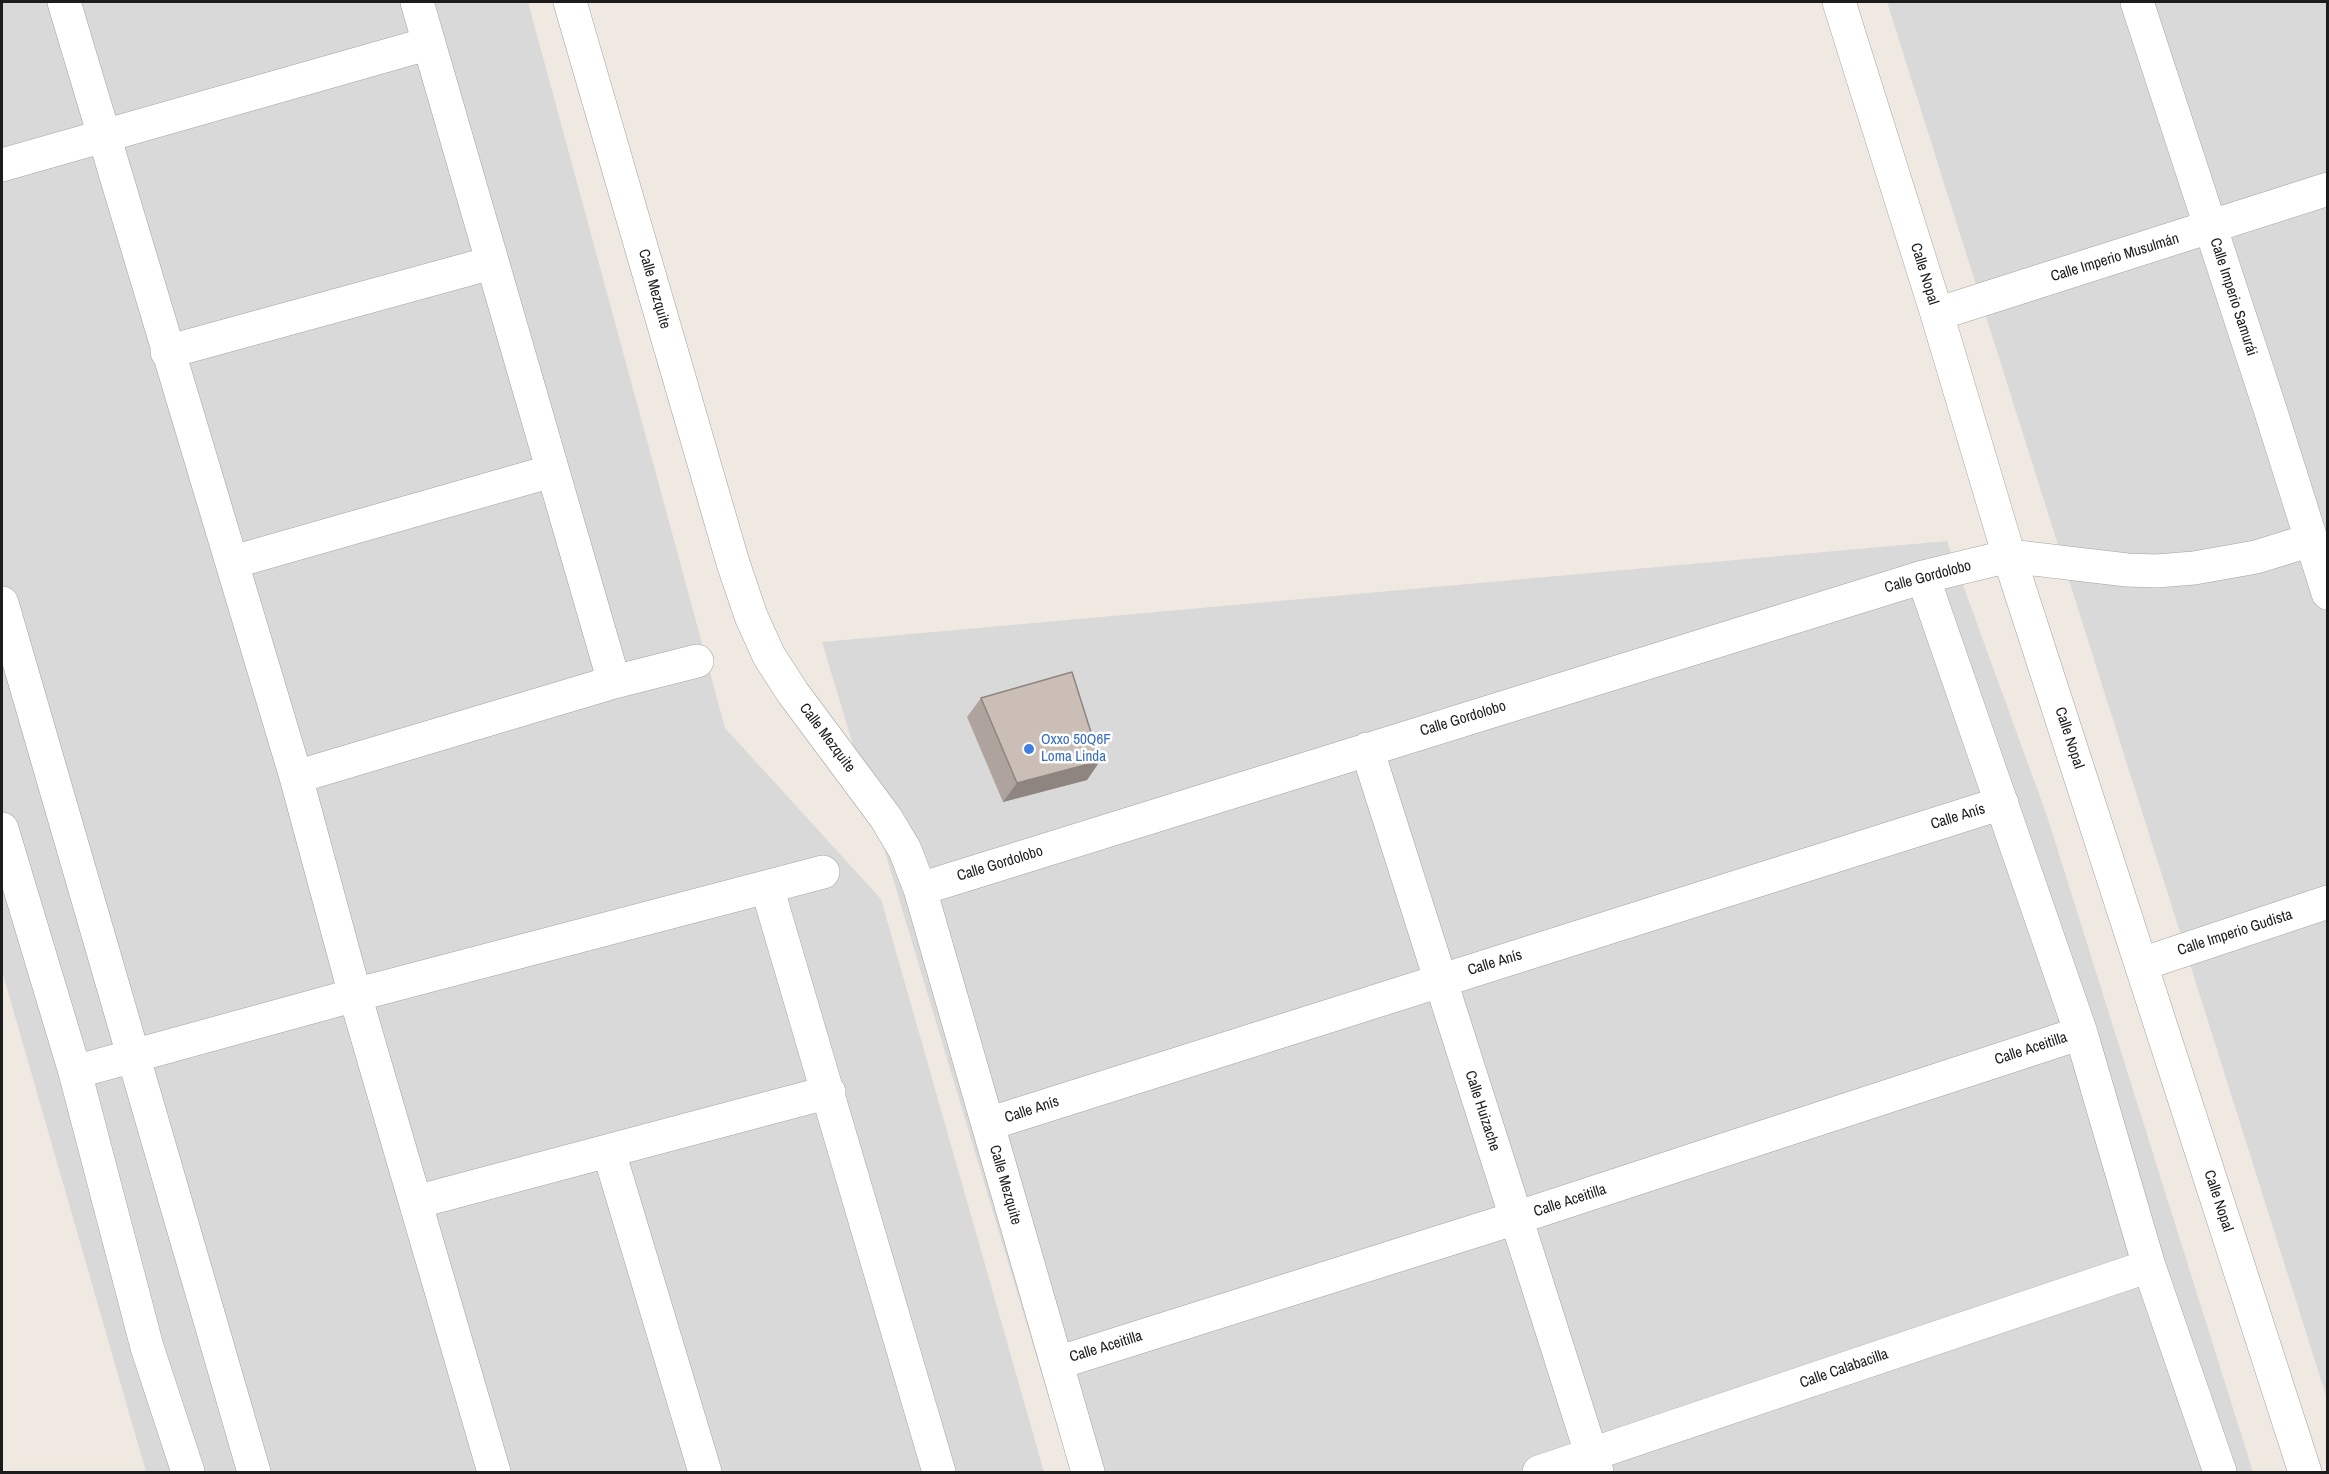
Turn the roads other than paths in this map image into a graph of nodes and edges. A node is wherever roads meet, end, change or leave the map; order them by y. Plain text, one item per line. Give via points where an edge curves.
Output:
1 (64, 2) edge
2 (417, 2) edge
3 (570, 2) edge
4 (1839, 2) edge
5 (2137, 2) edge
6 (427, 44) junction
7 (105, 134) junction
8 (2, 165) edge
9 (2328, 189) edge
10 (2211, 228) junction
11 (491, 263) junction
12 (1937, 314) junction
13 (167, 352) junction
14 (552, 471) junction
15 (2311, 540) junction
16 (2009, 556) junction
17 (233, 562) junction
18 (1923, 577) junction
19 (2328, 593) edge
20 (2, 603) edge
21 (697, 661) dead end
22 (614, 682) junction
23 (1367, 749) junction
24 (296, 777) junction
25 (2002, 803) junction
26 (2, 829) edge
27 (823, 872) dead end
28 (767, 887) junction
29 (920, 889) junction
30 (2328, 902) edge
31 (2142, 963) junction
32 (1440, 980) junction
33 (355, 995) junction
34 (2081, 1033) junction
35 (133, 1055) junction
36 (75, 1072) junction
37 (829, 1092) junction
38 (988, 1124) junction
39 (609, 1152) junction
40 (416, 1202) junction
41 (1516, 1218) junction
42 (2148, 1266) junction
43 (1057, 1363) junction
44 (1594, 1464) edge
45 (188, 1473) edge
46 (254, 1473) edge
47 (494, 1473) edge
48 (705, 1473) edge
49 (939, 1473) edge
50 (1088, 1473) edge
51 (1539, 1473) edge
52 (2220, 1473) edge
53 (2305, 1473) edge

1 - 7 street
2 - 6 street
3 - 29 street, Calle Mezquite via 751,616 769,656 793,693 886,818 905,850
4 - 12 street, Calle Nopal
5 - 10 street, Calle Imperio Samurái
6 - 7 street
6 - 11 street
7 - 8 street
7 - 13 street
9 - 10 street, Calle Imperio Musulmán
10 - 12 street, Calle Imperio Musulmán
10 - 15 street, Calle Imperio Samurái
11 - 13 street
11 - 14 street
12 - 16 street, Calle Nopal
13 - 17 street
14 - 17 street
14 - 22 street
15 - 16 street via 2225,564 2157,571
15 - 19 street, Calle Imperio Samurái
16 - 18 street, Calle Gordolobo
16 - 31 street, Calle Nopal
17 - 24 street
18 - 23 street, Calle Gordolobo
18 - 25 street
20 - 35 street
21 - 22 street
22 - 24 street
23 - 29 street, Calle Gordolobo
23 - 32 street, Calle Huizache
24 - 33 street
25 - 32 street, Calle Anís
25 - 34 street
26 - 36 street
27 - 28 street
28 - 33 street
28 - 37 street
29 - 38 street, Calle Mezquite
30 - 31 street, Calle Imperio Gudista
31 - 53 street, Calle Nopal
32 - 38 street, Calle Anís
32 - 41 street, Calle Huizache
33 - 35 street
33 - 40 street
34 - 41 street, Calle Aceitilla
34 - 42 street
35 - 36 street
35 - 46 street
36 - 45 street via 147,1347
37 - 39 street
37 - 49 street
38 - 43 street, Calle Mezquite
39 - 40 street
39 - 48 street
40 - 47 street
41 - 43 street, Calle Aceitilla
41 - 44 street, Calle Huizache
42 - 44 street, Calle Calabacilla
42 - 52 street
43 - 50 street, Calle Mezquite
44 - 51 street, Calle Calabacilla

